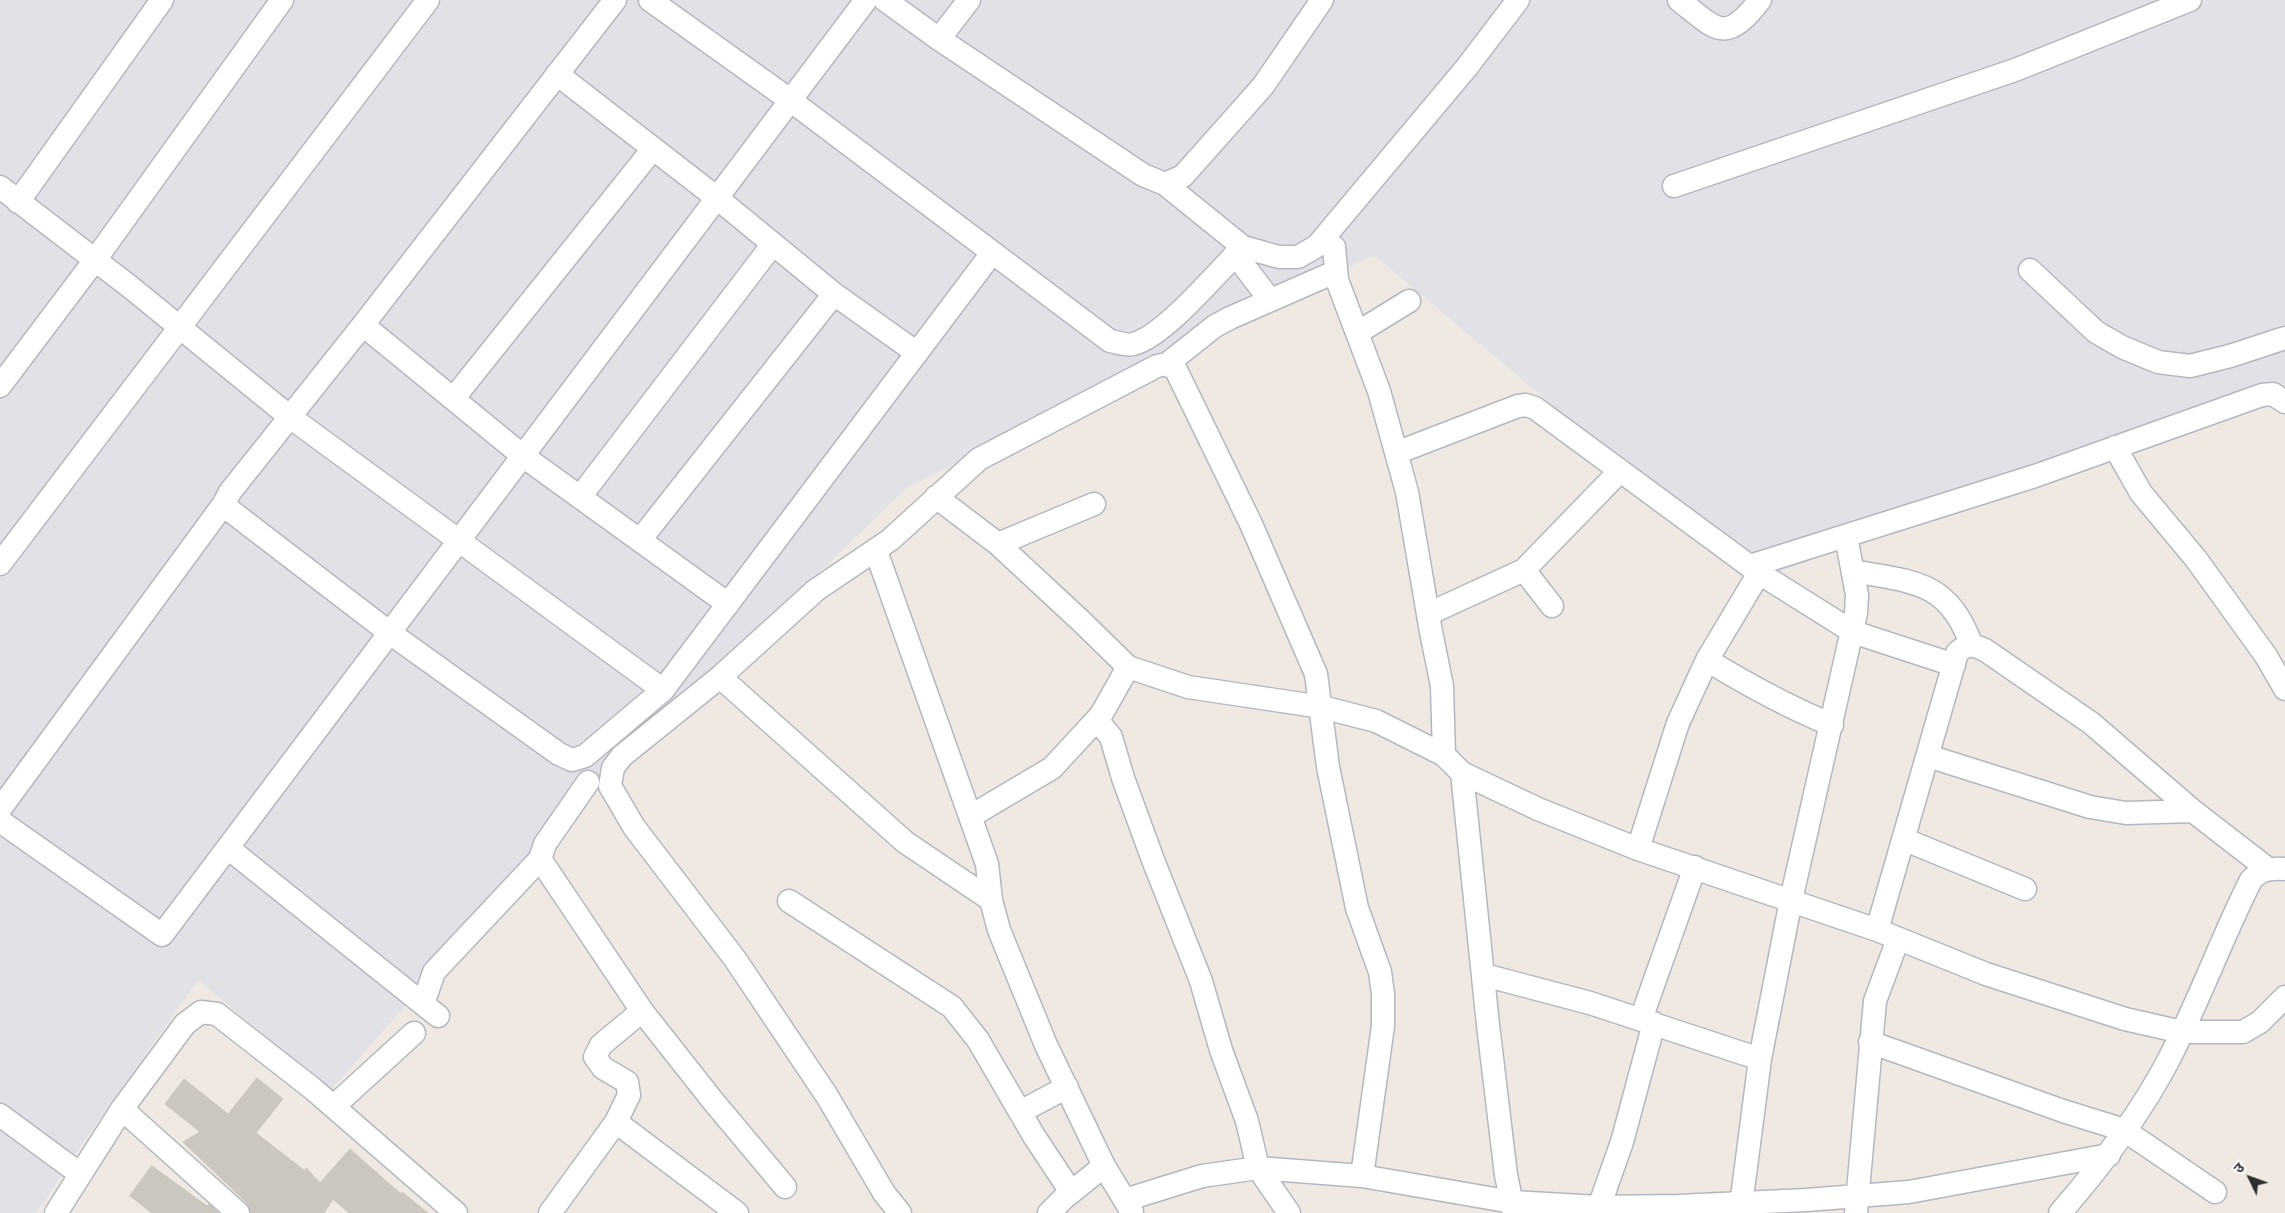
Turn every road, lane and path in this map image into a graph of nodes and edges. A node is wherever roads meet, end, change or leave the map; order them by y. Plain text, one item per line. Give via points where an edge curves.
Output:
1 (162, 0) edge
2 (282, 0) edge
3 (428, 0) edge
4 (615, 0) edge
5 (650, 0) edge
6 (866, 0) edge
7 (885, 0) edge
8 (969, 0) edge
9 (1322, 0) edge
10 (1518, 0) edge
11 (1679, 0) edge
12 (1760, 0) edge
13 (2190, 0) edge
14 (939, 39) junction
15 (558, 74) junction
16 (790, 100) junction
17 (652, 150) junction
18 (1165, 184) junction
19 (1674, 186) dead end
20 (0, 187) edge
21 (716, 198) junction
22 (18, 202) junction
23 (773, 244) junction
24 (1334, 246) dead end
25 (1239, 250) junction
26 (992, 253) junction
27 (95, 260) junction
28 (2030, 270) dead end
29 (1337, 280) junction
30 (834, 294) junction
31 (1270, 300) junction
32 (1409, 301) dead end
33 (363, 325) junction
34 (179, 327) junction
35 (1358, 333) junction
36 (2285, 338) edge
37 (1146, 339) junction
38 (917, 353) junction
39 (1162, 365) junction
40 (0, 386) edge
41 (453, 399) junction
42 (2285, 402) edge
43 (290, 418) junction
44 (2115, 447) junction
45 (1396, 453) junction
46 (523, 456) junction
47 (1620, 471) junction
48 (580, 497) junction
49 (936, 497) junction
50 (1094, 504) dead end
51 (224, 505) junction
52 (1846, 536) junction
53 (459, 540) junction
54 (640, 540) junction
55 (998, 544) junction
56 (876, 551) junction
57 (0, 564) edge
58 (1524, 570) junction
59 (1755, 570) junction
60 (1853, 571) junction
61 (728, 604) junction
62 (1552, 606) dead end
63 (1428, 614) junction
64 (1853, 632) junction
65 (390, 633) junction
66 (1971, 644) junction
67 (1707, 660) junction
68 (1954, 666) junction
69 (1128, 667) junction
70 (720, 677) junction
71 (2285, 689) edge
72 (663, 690) junction
73 (1322, 707) junction
74 (1097, 720) junction
75 (1832, 725) junction
76 (1444, 755) junction
77 (1928, 756) junction
78 (1462, 773) junction
79 (588, 782) dead end
80 (0, 809) edge
81 (2193, 811) junction
82 (970, 816) junction
83 (0, 820) edge
84 (1903, 839) junction
85 (228, 848) junction
86 (1638, 849) junction
87 (540, 859) junction
88 (1695, 867) junction
89 (2276, 869) edge
90 (2025, 889) dead end
91 (991, 900) junction
92 (1792, 900) junction
93 (789, 901) dead end
94 (1877, 930) junction
95 (1898, 940) junction
96 (1484, 975) junction
97 (2285, 997) edge
98 (642, 1011) junction
99 (1648, 1021) junction
100 (2182, 1032) junction
101 (414, 1033) dead end
102 (1870, 1042) junction
103 (1760, 1059) junction
104 (1067, 1087) junction
105 (334, 1106) junction
106 (122, 1109) junction
107 (1020, 1112) junction
108 (0, 1115) edge
109 (616, 1122) junction
110 (2124, 1130) junction
111 (2109, 1155) junction
112 (1104, 1166) junction
113 (1258, 1168) junction
114 (80, 1174) junction
115 (1362, 1176) junction
116 (785, 1187) dead end
117 (1071, 1192) junction
118 (2215, 1192) dead end
119 (1856, 1204) edge
120 (1129, 1207) edge
121 (1513, 1207) edge
122 (1599, 1207) junction
123 (1741, 1207) edge
124 (554, 1212) edge
125 (56, 1213) edge
126 (238, 1213) edge
127 (456, 1213) edge
128 (737, 1213) edge
129 (900, 1213) edge
130 (1049, 1213) edge
131 (1289, 1213) edge
132 (2060, 1213) edge

1 - 22 street
2 - 27 street
3 - 34 street
4 - 15 street
5 - 16 street
6 - 16 street
7 - 14 street
8 - 14 street
9 - 18 street via 1263,86 1183,176
10 - 25 street via 1467,67 1317,246 1298,257
11 - 12 street via 1715,28 1732,29
13 - 19 street via 2015,70
14 - 18 street via 1143,175
15 - 17 street
15 - 33 street
16 - 21 street
16 - 26 street
17 - 21 street
17 - 41 street
18 - 25 street
20 - 22 street
21 - 23 street
21 - 46 street
22 - 27 street
23 - 30 street
23 - 48 street
24 - 29 street
25 - 31 street
25 - 37 street via 1164,327
26 - 37 street via 1110,341 1131,345
26 - 38 street
27 - 34 street
27 - 40 street
28 - 36 street via 2096,332 2158,362 2190,366
29 - 31 street via 1328,275
29 - 35 street
30 - 38 street
30 - 54 street
31 - 39 street via 1215,326
32 - 35 street
33 - 41 street
33 - 43 street
34 - 43 street
34 - 57 street
35 - 45 street via 1379,391
37 - 39 street
38 - 61 street
39 - 49 street via 979,459
39 - 73 street via 1176,370 1255,532 1316,674
41 - 46 street
42 - 44 street via 2273,394 2262,394
43 - 51 street via 230,492
43 - 53 street
44 - 52 street
44 - 71 street via 2141,493 2196,559 2266,656
45 - 47 street via 1526,405 1535,408
45 - 63 street via 1407,492
46 - 48 street
46 - 53 street
47 - 58 street
47 - 59 street
48 - 54 street
49 - 55 street
49 - 56 street
50 - 55 street
51 - 65 street
51 - 80 street
52 - 59 street
52 - 60 street
53 - 65 street
53 - 72 street
54 - 61 street
55 - 69 street
56 - 70 street via 816,590
56 - 82 street
58 - 62 street
58 - 63 street
59 - 64 street
59 - 67 street
60 - 64 street via 1857,595
60 - 66 street via 1919,583 1930,589 1954,611
61 - 72 street
63 - 76 street via 1442,686
64 - 68 street
64 - 75 street
65 - 72 street via 559,754 572,760 585,756
65 - 85 street
66 - 68 street via 1957,653
66 - 81 street via 1985,650 2091,724
67 - 75 street via 1757,691
67 - 86 street via 1678,723
68 - 77 street
69 - 73 street via 1188,687
69 - 74 street
70 - 91 street via 905,842
70 - 129 street via 622,756 613,768 610,786 634,827 772,1013 827,1096 884,1193
73 - 76 street via 1376,721
73 - 115 street via 1328,767 1357,908 1380,972 1383,994 1383,1026
74 - 82 street via 1052,768
74 - 113 street via 1111,737 1149,851 1200,981 1247,1122
75 - 92 street
76 - 78 street
77 - 81 street via 2090,807 2126,813
77 - 84 street
78 - 86 street via 1538,809
78 - 96 street
79 - 87 street via 544,844
81 - 89 street
82 - 91 street via 986,864
83 - 85 street via 162,935
84 - 90 street
84 - 94 street
85 - 87 street via 430,1011 434,972
86 - 88 street
87 - 98 street
88 - 92 street
88 - 99 street
89 - 100 street via 2258,872 2251,880
91 - 104 street via 999,930 1046,1045
92 - 94 street
92 - 103 street
93 - 107 street via 952,1007 978,1040
94 - 95 street
95 - 100 street via 1986,974 2125,1019
95 - 102 street via 1875,1002
96 - 99 street
96 - 121 street via 1506,1174
97 - 100 street via 2260,1022 2243,1032
98 - 109 street via 601,1045 596,1057 603,1068 627,1082 629,1095
98 - 116 street
99 - 103 street
99 - 122 street via 1622,1142
100 - 110 street via 2144,1102
101 - 105 street
102 - 110 street via 2063,1112
102 - 119 street
103 - 123 street
104 - 107 street
104 - 112 street
105 - 106 street via 217,1014 201,1012 185,1024
105 - 127 street
106 - 114 street
106 - 126 street
107 - 117 street
108 - 114 street
109 - 124 street
109 - 128 street
110 - 111 street
110 - 118 street
111 - 119 street
111 - 132 street
112 - 117 street
112 - 120 street
113 - 115 street
113 - 120 street via 1202,1176
113 - 131 street
114 - 125 street
115 - 121 street
117 - 130 street
119 - 123 street via 1806,1200
121 - 122 street
122 - 123 street

